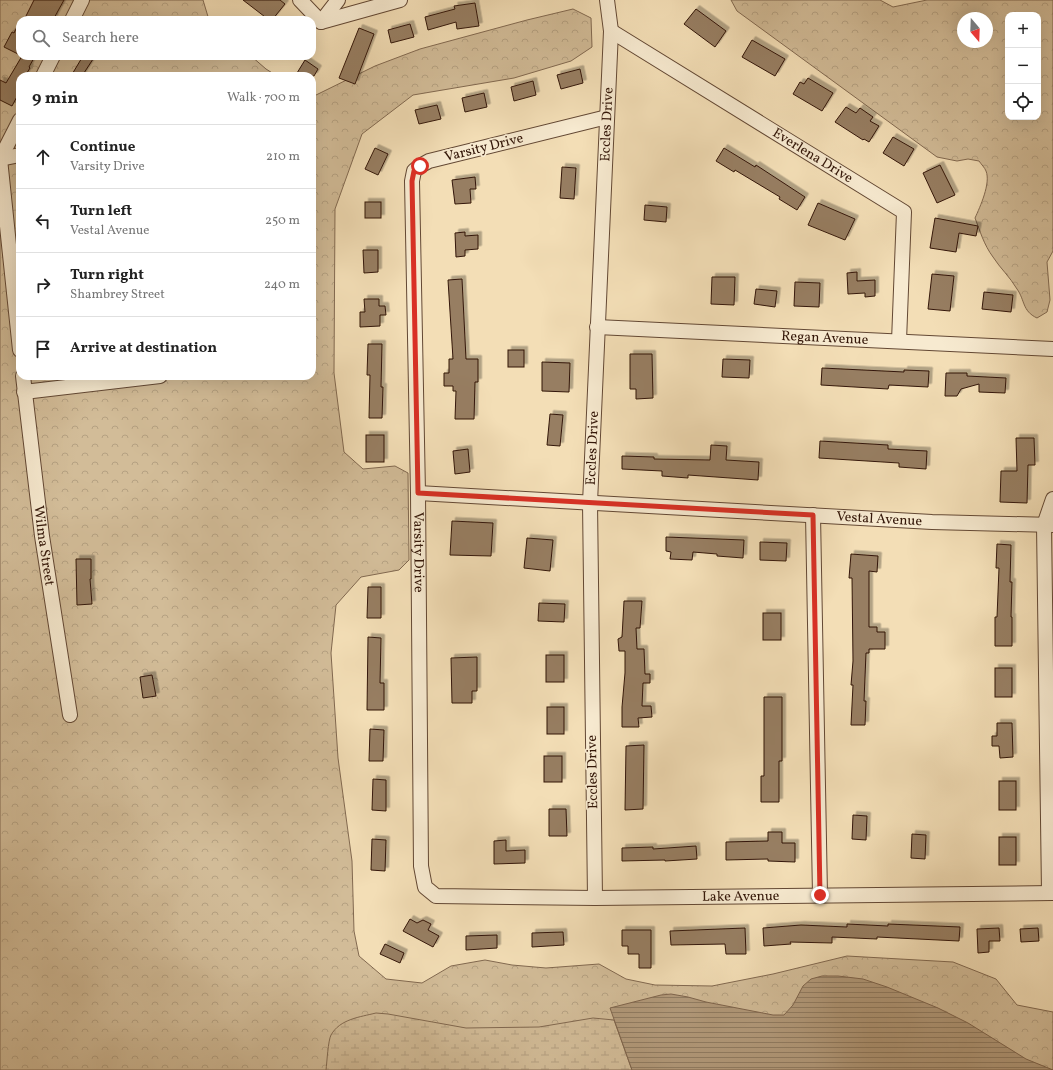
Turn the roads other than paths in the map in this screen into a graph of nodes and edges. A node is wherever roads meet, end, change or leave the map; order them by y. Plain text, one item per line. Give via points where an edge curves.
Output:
1 (82, 0) edge
2 (300, 0) edge
3 (338, 0) edge
4 (400, 0) edge
5 (607, 0) edge
6 (74, 16) edge
7 (315, 16) edge
8 (316, 17) edge
9 (321, 22) junction
10 (611, 31) junction
11 (51, 60) edge
12 (45, 72) edge
13 (607, 117) junction
14 (16, 128) edge
15 (16, 156) edge
16 (0, 159) edge
17 (16, 312) edge
18 (597, 327) junction
19 (899, 341) junction
20 (1053, 349) edge
21 (23, 380) edge
22 (126, 380) edge
23 (24, 392) junction
24 (418, 493) junction
25 (1053, 499) edge
26 (590, 503) junction
27 (813, 515) junction
28 (1049, 525) edge
29 (70, 716) dead end
30 (430, 892) joint
31 (1051, 893) edge
32 (820, 895) junction
33 (595, 898) junction

1 - 6 street
2 - 7 street
3 - 9 street
4 - 9 street
5 - 10 street, Eccles Drive
8 - 9 street
10 - 13 street, Eccles Drive
10 - 19 street, Everlena Drive via 904,212
11 - 12 street
13 - 18 street, Eccles Drive
13 - 24 street, Varsity Drive via 429,161 414,171 412,181
14 - 16 street
15 - 16 street
16 - 17 street
18 - 19 street, Regan Avenue
18 - 26 street, Eccles Drive
19 - 20 street, Regan Avenue
21 - 23 street, Wilma Street
22 - 23 street
23 - 29 street, Wilma Street via 42,536
24 - 26 street, Vestal Avenue
24 - 30 street, Varsity Drive via 421,866 425,887
25 - 28 street
26 - 27 street, Vestal Avenue
26 - 33 street, Eccles Drive
27 - 28 street, Vestal Avenue
27 - 32 street
28 - 31 street
30 - 33 street, Lake Avenue via 436,896
31 - 32 street, Lake Avenue
32 - 33 street, Lake Avenue

